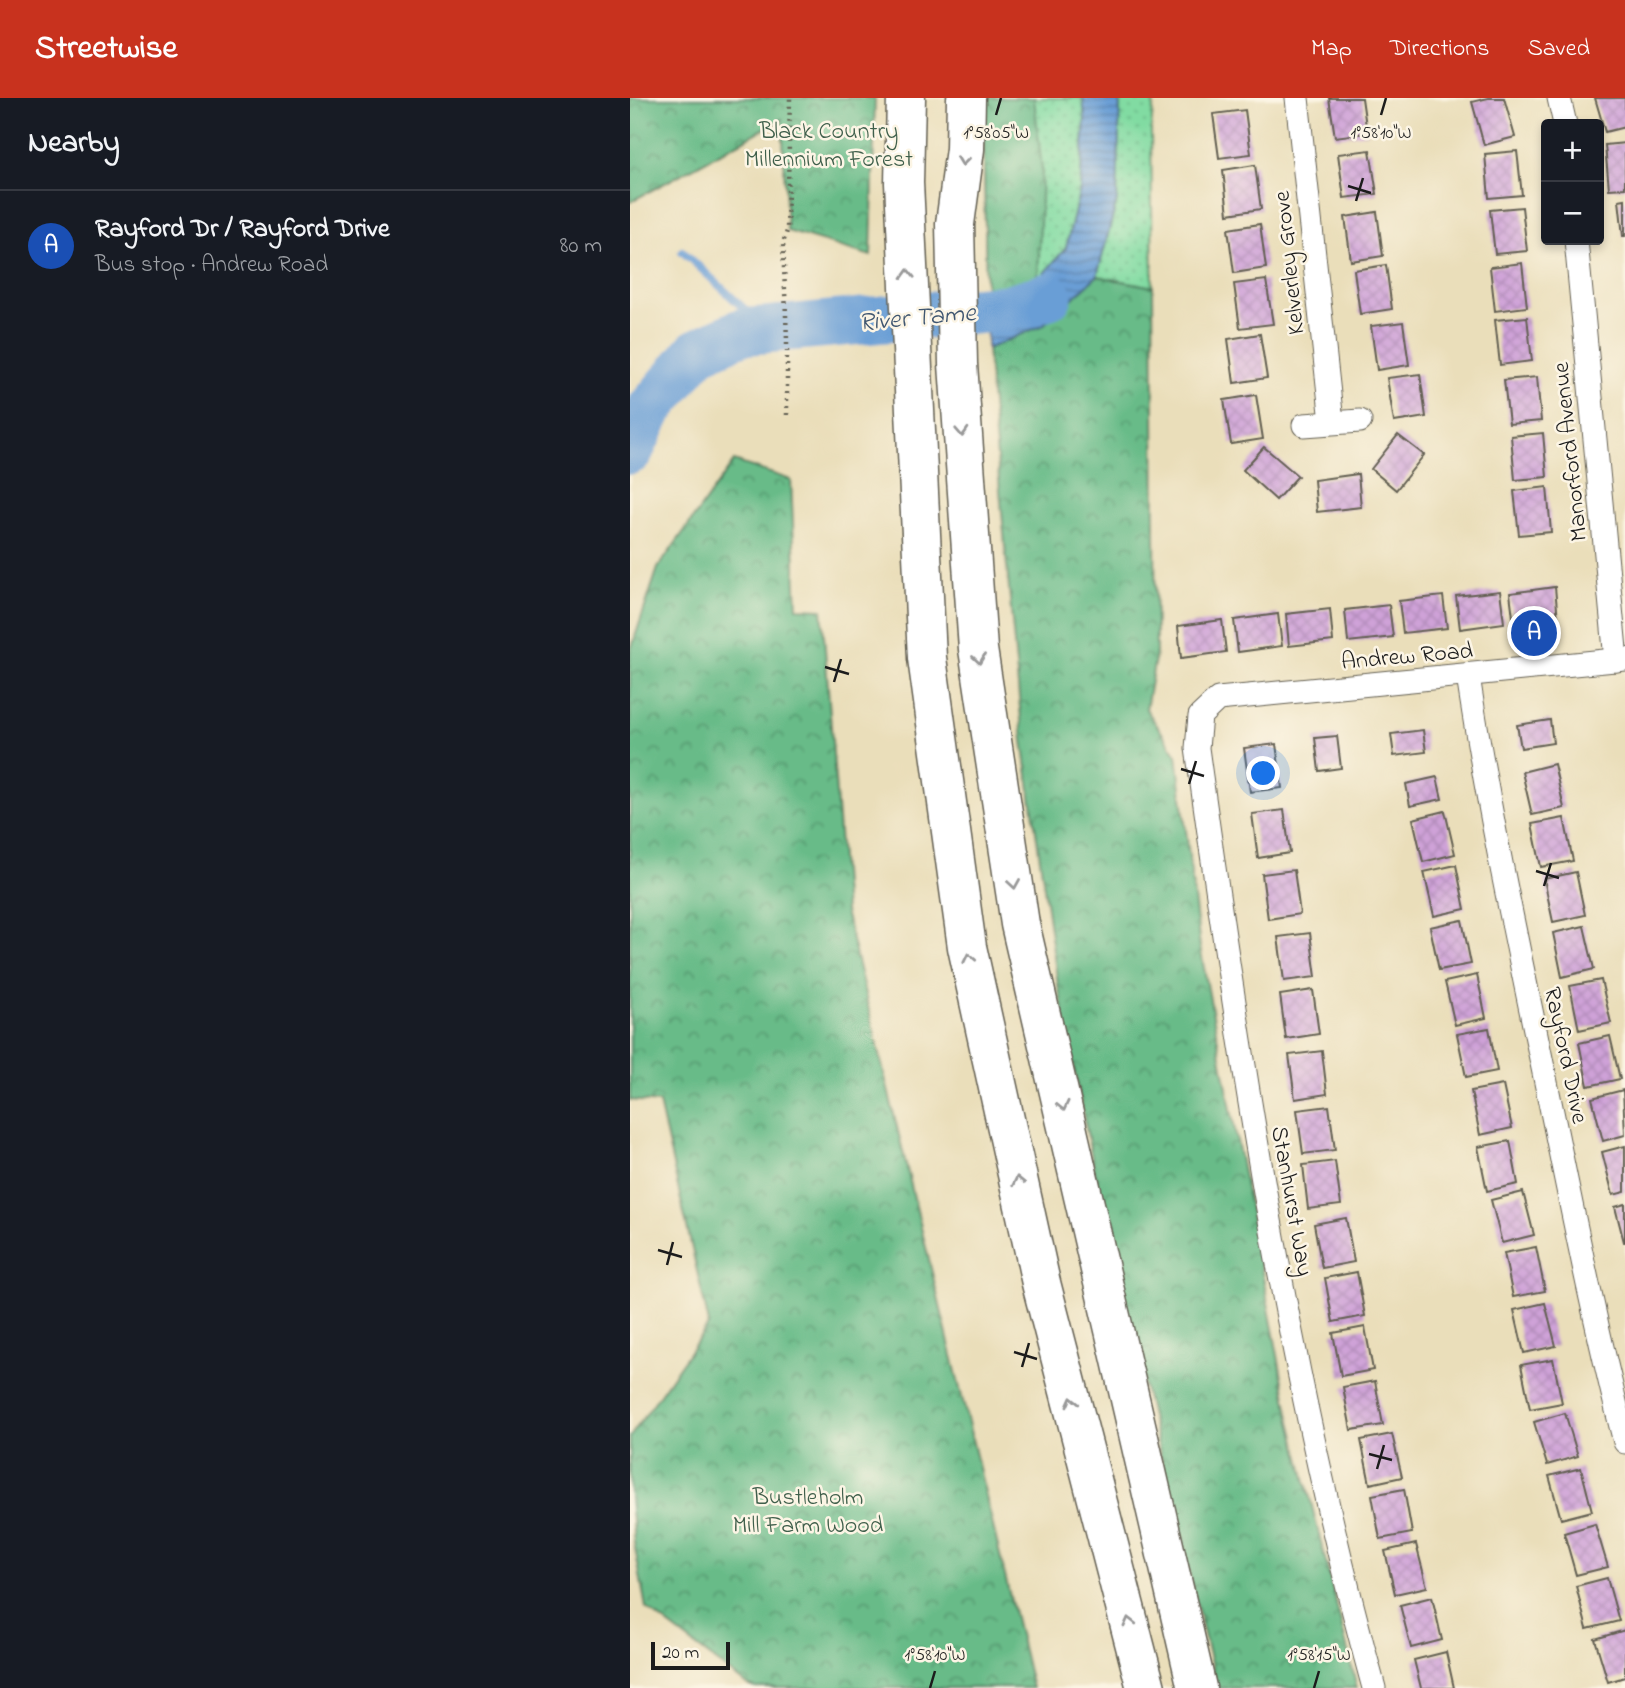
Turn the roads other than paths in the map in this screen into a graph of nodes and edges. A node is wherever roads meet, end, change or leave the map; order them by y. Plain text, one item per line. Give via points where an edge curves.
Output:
1 (906, 98) edge
2 (966, 98) edge
3 (1297, 98) edge
4 (1559, 98) edge
5 (1564, 119) edge
6 (1577, 245) edge
7 (1360, 421) dead end
8 (1332, 422) junction
9 (1304, 425) dead end
10 (1620, 660) edge
11 (1468, 676) junction
12 (1200, 716) joint
13 (1625, 1442) edge
14 (1146, 1688) edge
15 (1197, 1688) edge
16 (1374, 1688) edge

14 -> 1 highway via 1041,1283 967,947 927,658 904,183
2 -> 15 highway via 955,224 958,364 978,649 1020,924
3 - 8 street, Kelverley Grove
4 - 5 street
6 - 10 street, Manorford Avenue
7 - 8 street
8 - 9 street
10 - 11 street, Andrew Road
11 - 12 street, Andrew Road via 1219,699
11 - 13 street, Rayford Drive via 1498,852 1599,1342
12 - 16 street, Stanhurst Way via 1197,748 1228,973 1274,1247 1316,1461

